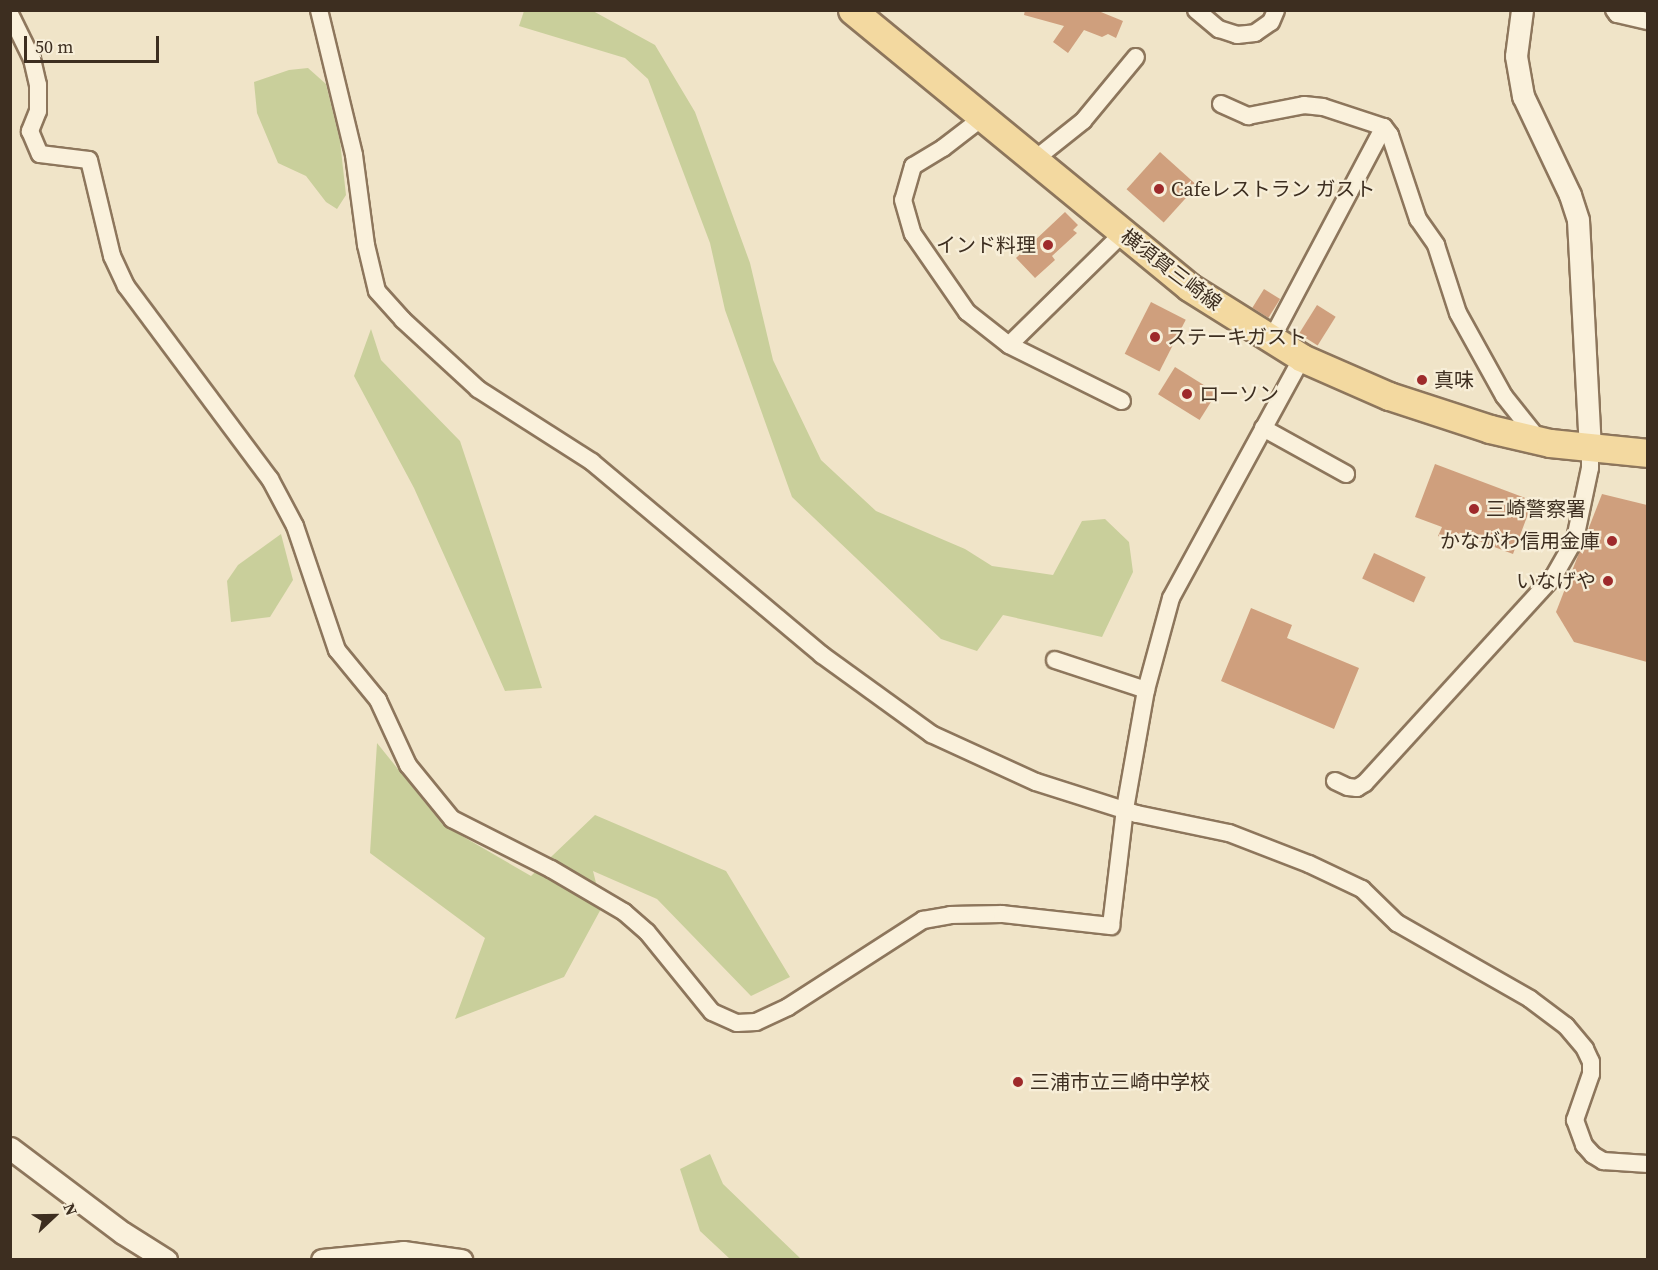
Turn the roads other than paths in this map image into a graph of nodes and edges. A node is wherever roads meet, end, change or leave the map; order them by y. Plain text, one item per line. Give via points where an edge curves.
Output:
1 (319, 10) edge
2 (852, 10) edge
3 (1196, 10) edge
4 (1276, 10) edge
5 (1522, 10) edge
6 (1614, 10) edge
7 (10, 14) edge
8 (1647, 21) edge
9 (1136, 57) dead end
10 (1221, 104) dead end
11 (982, 118) junction
12 (1384, 127) junction
13 (1034, 160) junction
14 (1122, 234) junction
15 (1271, 340) junction
16 (1010, 345) junction
17 (1302, 358) junction
18 (1122, 401) dead end
19 (1263, 428) junction
20 (1539, 441) junction
21 (1590, 448) junction
22 (1647, 453) edge
23 (1346, 474) dead end
24 (1055, 660) dead end
25 (1146, 690) junction
26 (1335, 781) dead end
27 (1125, 809) junction
28 (10, 1148) edge
29 (1647, 1164) edge
30 (166, 1260) edge
31 (322, 1260) edge
32 (461, 1260) edge

1 - 27 street via 354,155 366,244 377,291 403,320 478,389 592,462 822,655 931,734 1035,782
2 - 11 main road, 横須賀三崎線
3 - 4 street via 1219,29 1237,35 1255,33 1271,22
5 - 21 street via 1516,56 1523,96 1578,220
6 - 8 street
7 - 27 street via 32,59 38,85 38,111 30,131 39,154 89,160 112,256 126,286 270,479 295,526 337,650 378,700 408,765 452,819 551,869 624,912 647,932 712,1012 737,1023 767,1018 922,920 1002,914 1111,926
9 - 13 street via 1083,121
10 - 12 street via 1248,116 1304,105 1323,107
11 - 13 main road, 横須賀三崎線
11 - 16 street via 913,166 903,200 914,234 967,312
12 - 15 street
12 - 20 street via 1418,219 1436,245 1458,313 1504,396
13 - 14 main road, 横須賀三崎線
14 - 15 main road, 横須賀三崎線 via 1189,288
14 - 16 street
15 - 17 main road, 横須賀三崎線
16 - 18 street
17 - 19 street
17 - 20 main road, 横須賀三崎線 via 1389,396
19 - 23 street
19 - 25 street via 1171,598
20 - 21 main road, 横須賀三崎線
21 - 22 main road, 横須賀三崎線
21 - 26 street via 1590,468 1575,539 1554,576 1365,783 1357,788
24 - 25 street
25 - 27 street
27 - 29 street via 1229,833 1309,864 1362,889 1400,919 1530,999 1566,1026 1586,1049 1591,1062 1591,1074 1575,1120 1584,1145 1603,1161
28 - 30 street via 123,1233
31 - 32 street via 404,1252

